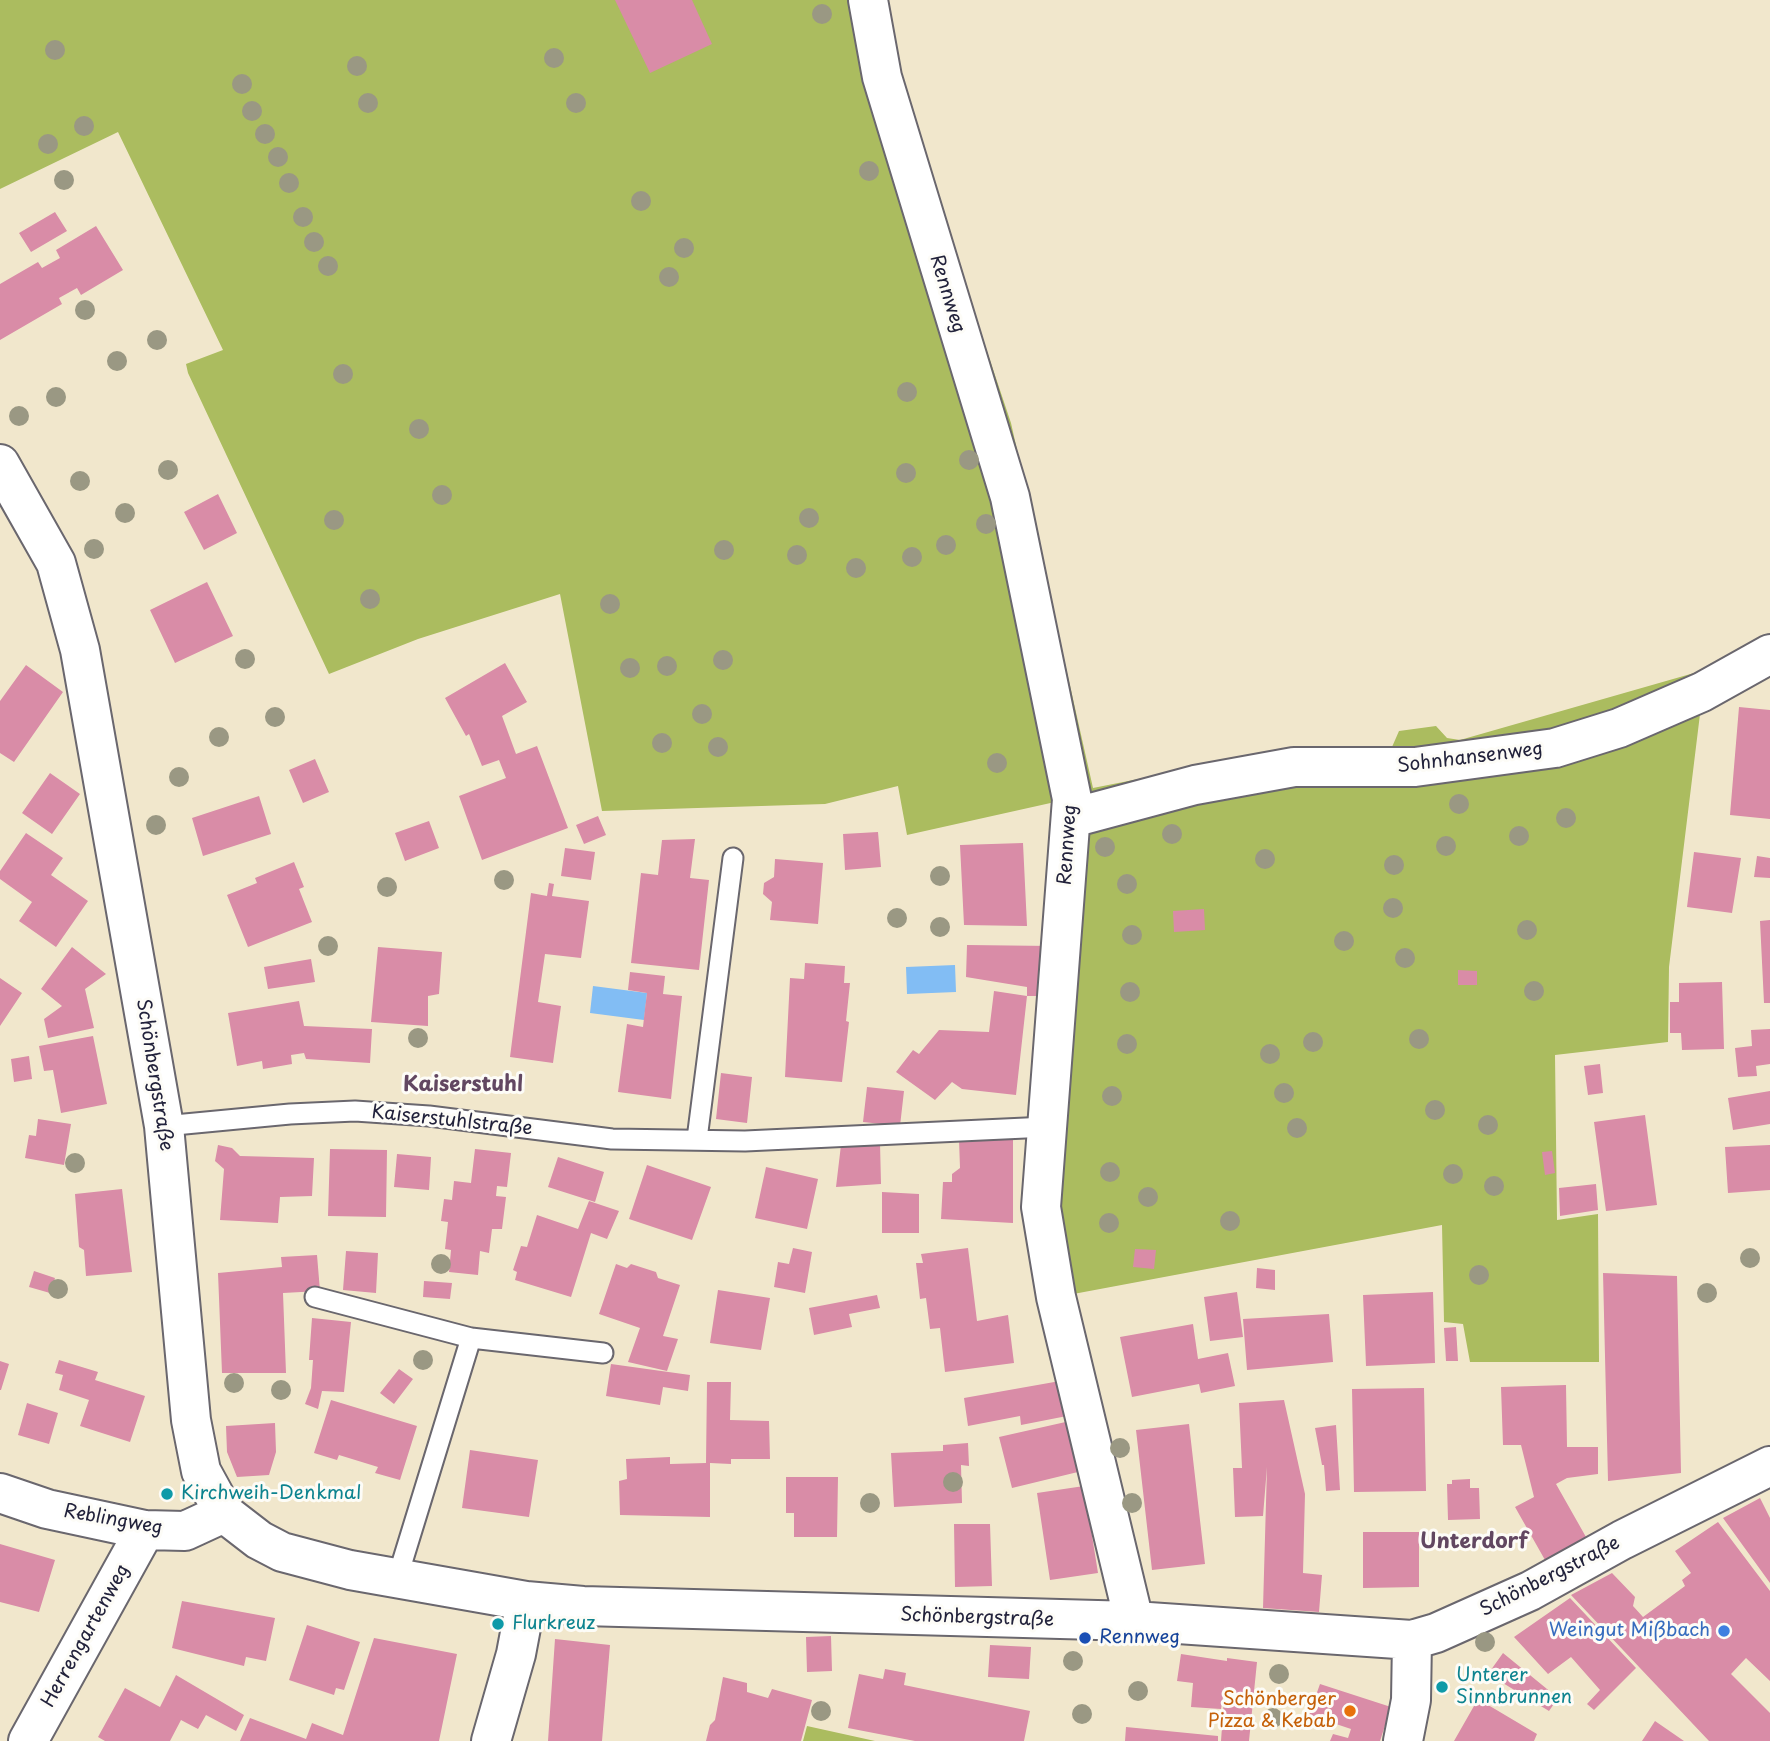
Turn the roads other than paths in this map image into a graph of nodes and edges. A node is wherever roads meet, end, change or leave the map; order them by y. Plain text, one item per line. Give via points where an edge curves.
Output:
1 (868, 0) edge
2 (0, 464) edge
3 (1770, 654) edge
4 (1072, 818) junction
5 (733, 858) dead end
6 (164, 1126) junction
7 (1047, 1127) junction
8 (697, 1139) junction
9 (315, 1297) dead end
10 (471, 1338) junction
11 (603, 1353) dead end
12 (1770, 1466) edge
13 (0, 1493) edge
14 (224, 1513) junction
15 (145, 1530) junction
16 (397, 1579) junction
17 (526, 1601) junction
18 (1134, 1621) junction
19 (1412, 1640) junction
20 (1406, 1739) edge
21 (27, 1741) edge
22 (491, 1741) edge

1 - 4 street, Rennweg via 882,77 1010,497 1072,799
2 - 6 street, Schönbergstraße via 55,563 80,650
3 - 4 street, Sohnhansenweg via 1702,692 1619,728 1555,748 1415,767 1294,767 1195,785
4 - 7 street, Rennweg
5 - 8 lane
6 - 8 lane, Kaiserstuhlstraße via 355,1111 429,1115 612,1139
6 - 14 street, Schönbergstraße via 191,1420 201,1471
7 - 8 lane, Kaiserstuhlstraße via 745,1141
7 - 18 street, Rennweg via 1041,1207 1056,1297
9 - 10 lane
10 - 11 lane
10 - 16 lane
12 - 19 street, Schönbergstraße via 1530,1591
13 - 15 street, Reblingweg
14 - 15 street, Reblingweg via 185,1531
14 - 16 street, Schönbergstraße via 282,1552
15 - 21 street, Herrengartenweg
16 - 17 street, Schönbergstraße
17 - 18 street, Schönbergstraße
17 - 22 street
18 - 19 street, Schönbergstraße
19 - 20 street

